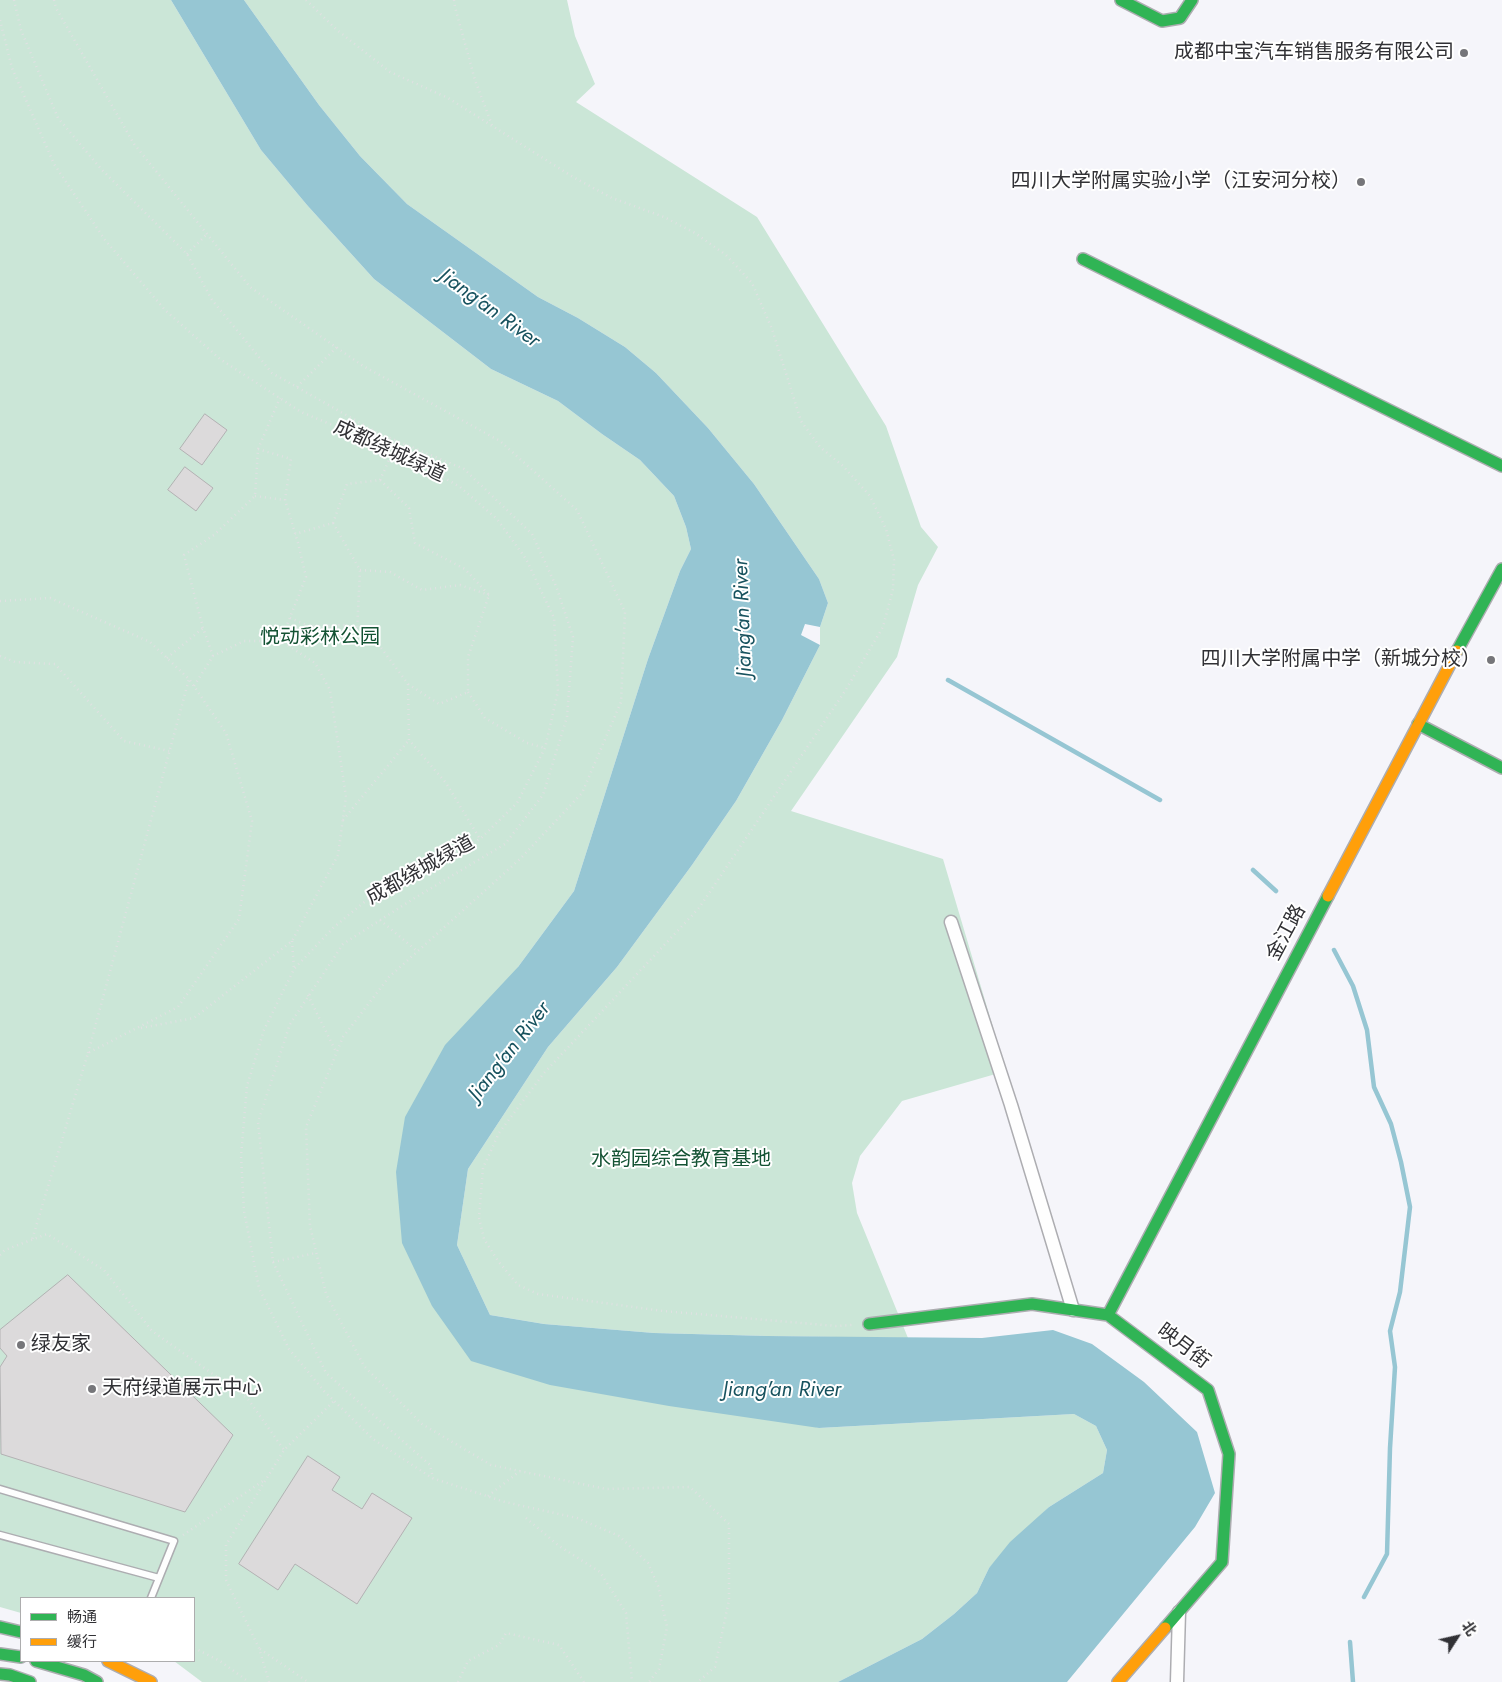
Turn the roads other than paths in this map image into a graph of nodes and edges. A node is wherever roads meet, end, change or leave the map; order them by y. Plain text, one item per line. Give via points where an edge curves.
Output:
1 (1121, 0) edge
2 (1192, 0) edge
3 (1083, 259) dead end
4 (1502, 466) edge
5 (1502, 569) edge
6 (1418, 724) junction
7 (1502, 768) edge
8 (951, 922) dead end
9 (1073, 1310) junction
10 (1108, 1315) junction
11 (869, 1324) road end
12 (0, 1489) edge
13 (0, 1535) edge
14 (159, 1578) junction
15 (151, 1597) edge
16 (1179, 1612) junction
17 (0, 1627) edge
18 (20, 1632) edge
19 (0, 1654) edge
20 (20, 1657) edge
21 (39, 1662) edge
22 (124, 1664) edge
23 (0, 1674) edge
24 (30, 1682) edge
25 (97, 1682) edge
26 (151, 1682) edge
27 (1118, 1682) edge
28 (1177, 1682) edge

1 - 2 street via 1162,21 1180,18
3 - 4 street
5 - 6 street, 金江路
6 - 7 street
6 - 10 street, 金江路
8 - 9 street
9 - 10 street, 映月街
9 - 11 street, 映月街 via 1032,1304
10 - 16 street, 映月街 via 1208,1390 1229,1454 1222,1562
12 - 14 lane via 174,1542
13 - 14 lane
14 - 15 lane
16 - 27 street, 映月街
16 - 28 street
17 - 18 street
19 - 20 street
21 - 25 street
22 - 26 street
23 - 24 street

